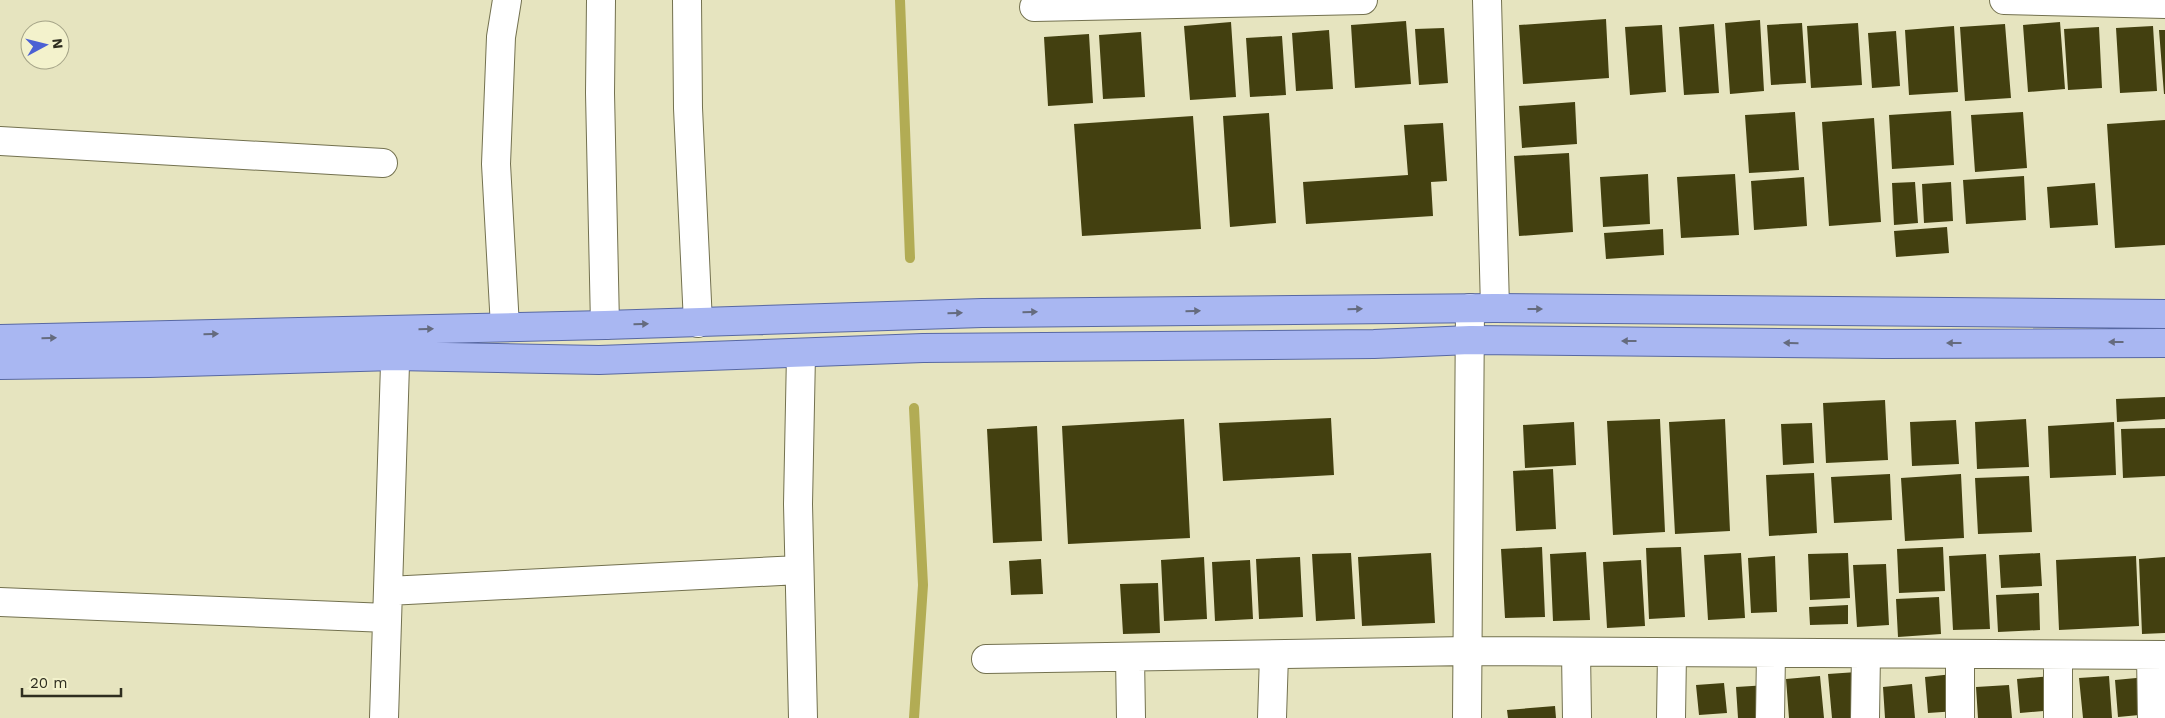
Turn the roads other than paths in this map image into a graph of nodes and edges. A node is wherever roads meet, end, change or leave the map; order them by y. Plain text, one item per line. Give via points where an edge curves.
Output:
1 (507, 0) edge
2 (601, 0) edge
3 (687, 0) edge
4 (1363, 0) edge
5 (1487, 0) edge
6 (2004, 0) edge
7 (2165, 4) edge
8 (1034, 8) dead end
9 (0, 142) edge
10 (383, 163) dead end
11 (1483, 308) junction
12 (924, 314) junction
13 (2165, 314) edge
14 (698, 323) junction
15 (605, 326) junction
16 (505, 328) junction
17 (0, 339) edge
18 (1470, 340) junction
19 (395, 343) junction
20 (2165, 343) edge
21 (923, 348) junction
22 (801, 354) junction
23 (0, 364) edge
24 (799, 570) junction
25 (0, 602) edge
26 (388, 604) junction
27 (1468, 651) junction
28 (1576, 652) junction
29 (1672, 653) junction
30 (1771, 653) junction
31 (1866, 654) junction
32 (1960, 654) junction
33 (1274, 655) junction
34 (2058, 655) junction
35 (2158, 655) edge
36 (1130, 657) junction
37 (986, 659) dead end
38 (384, 718) edge
39 (803, 718) edge
40 (1131, 718) edge
41 (1272, 718) edge
42 (1467, 718) edge
43 (1576, 718) edge
44 (1671, 718) edge
45 (1770, 718) edge
46 (1866, 718) edge
47 (1960, 718) edge
48 (2058, 718) edge
49 (2152, 718) edge

1 - 16 street via 501,37 496,164
2 - 15 street
3 - 14 street via 688,108
4 - 8 street
5 - 11 street
6 - 7 street
9 - 10 street
12 -> 11 main road
11 -> 13 main road
11 - 18 street
12 - 14 main road
12 - 21 main road
15 -> 14 main road
15 - 16 main road
19 -> 16 main road
17 -> 19 main road
20 -> 18 main road
18 - 21 main road via 1374,344
18 - 27 street
19 - 22 main road via 599,360
19 - 23 main road via 149,364
19 - 26 street
21 - 22 main road
22 - 24 street
24 - 26 street
24 - 39 street
25 - 26 street
26 - 38 street
27 - 28 street
27 - 33 street
27 - 42 street
28 - 29 street
28 - 43 street
29 - 30 street
29 - 44 street
30 - 31 street
30 - 45 street
31 - 32 street
31 - 46 street
32 - 34 street
32 - 47 street
33 - 36 street
33 - 41 street
34 - 35 street
34 - 48 street
35 - 49 street
36 - 37 street
36 - 40 street

